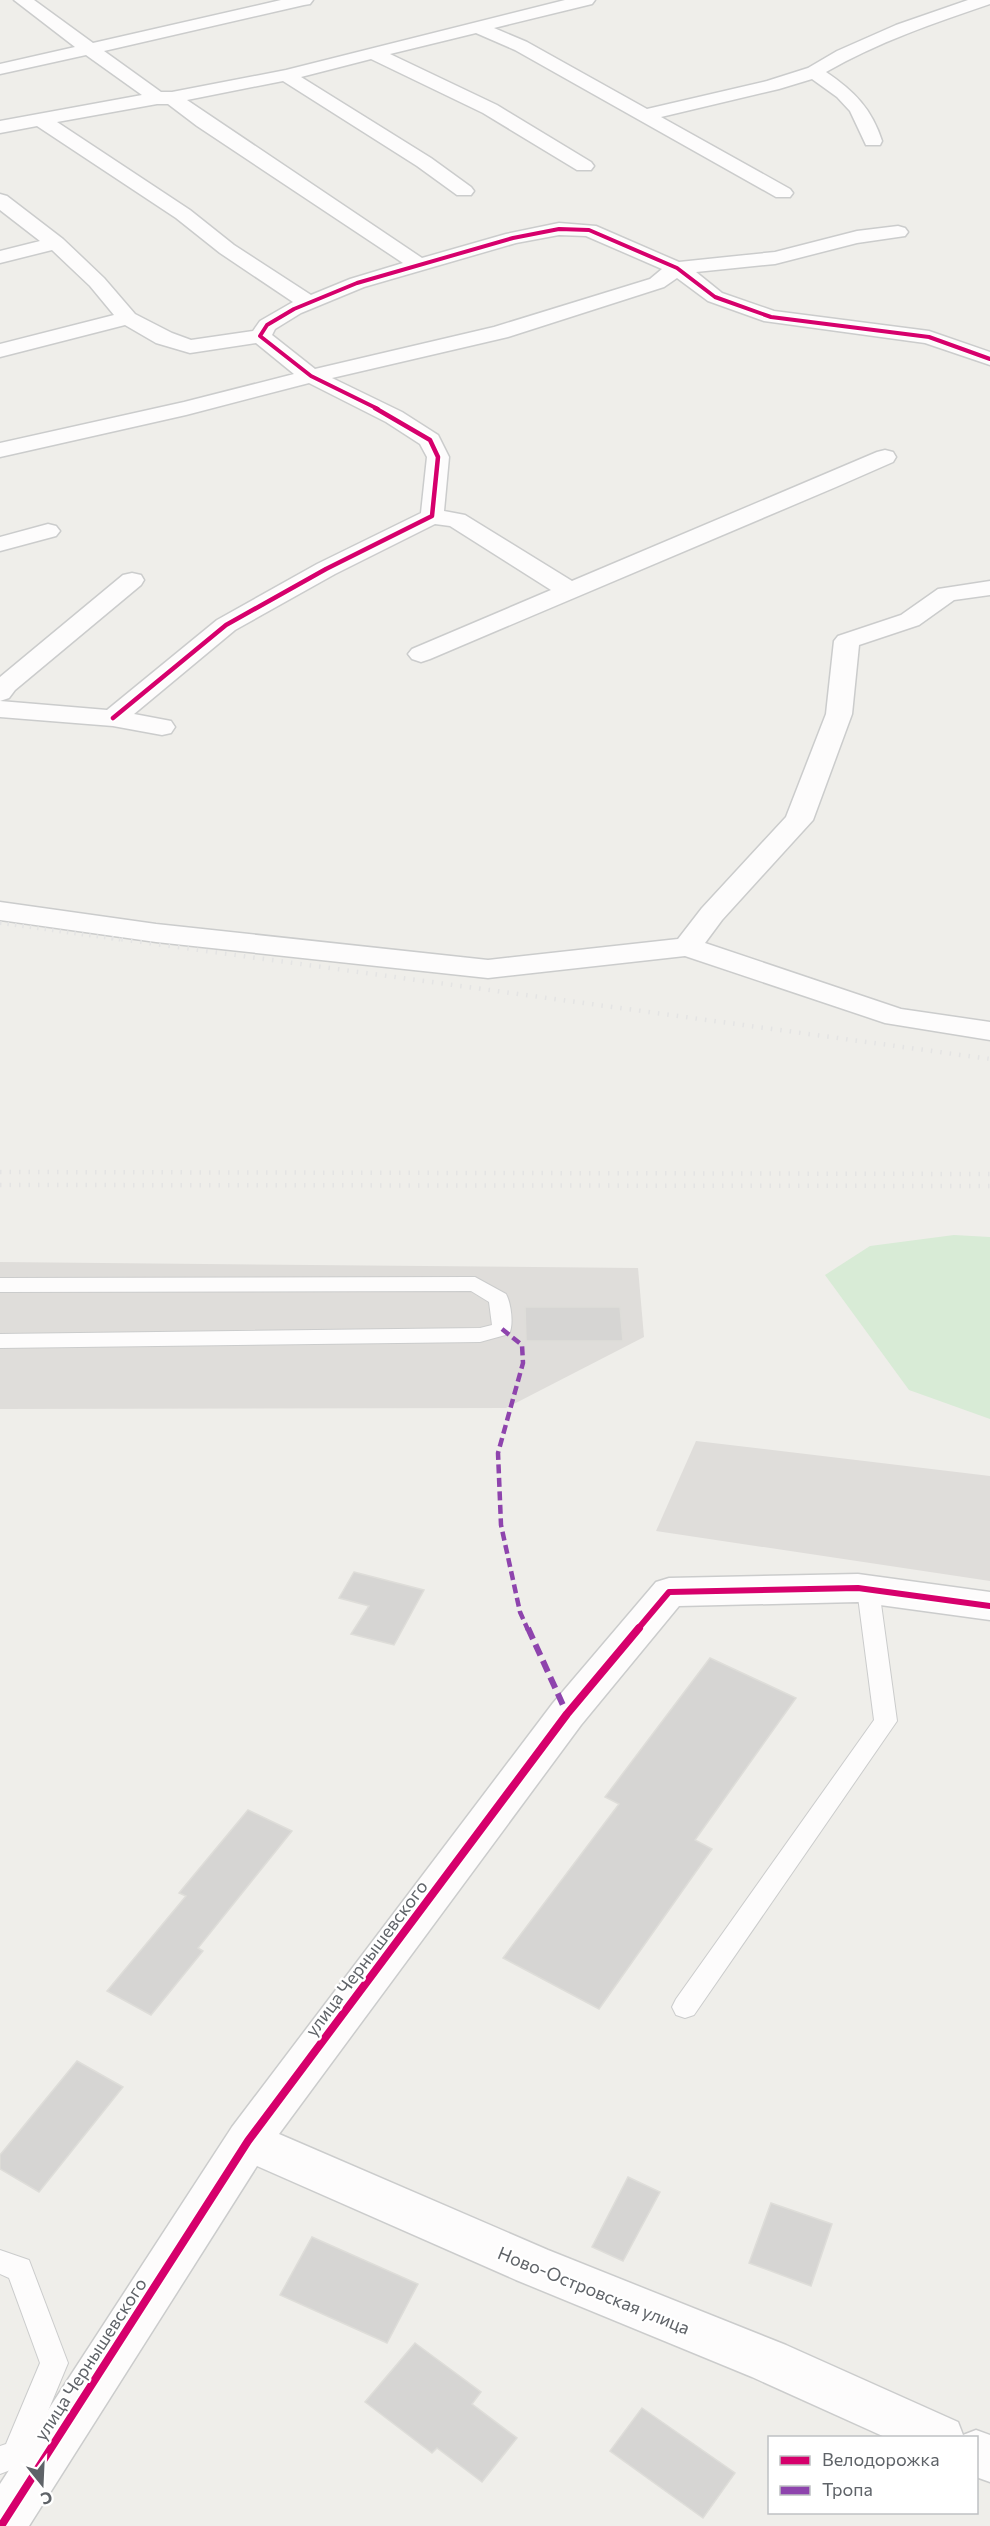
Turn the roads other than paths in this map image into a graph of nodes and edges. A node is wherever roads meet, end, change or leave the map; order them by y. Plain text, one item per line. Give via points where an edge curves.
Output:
1 (23, 0) edge
2 (229, 0) edge
3 (304, 0) edge
4 (586, 0) edge
5 (984, 0) edge
6 (251, 11) junction
7 (479, 28) junction
8 (93, 49) junction
9 (373, 53) junction
10 (0, 69) edge
11 (814, 72) junction
12 (286, 75) junction
13 (164, 98) junction
14 (646, 115) junction
15 (41, 120) junction
16 (0, 127) edge
17 (873, 141) dead end
18 (584, 166) dead end
19 (464, 191) dead end
20 (783, 193) dead end
21 (0, 200) edge
22 (898, 232) dead end
23 (56, 243) junction
24 (0, 257) edge
25 (421, 266) junction
26 (677, 268) junction
27 (309, 303) junction
28 (128, 318) junction
29 (260, 336) junction
30 (0, 351) edge
31 (990, 359) edge
32 (311, 376) junction
33 (0, 450) edge
34 (885, 457) dead end
35 (432, 516) junction
36 (48, 531) dead end
37 (0, 544) edge
38 (132, 580) dead end
39 (990, 588) edge
40 (569, 590) junction
41 (421, 654) dead end
42 (0, 693) edge
43 (0, 709) edge
44 (113, 718) junction
45 (162, 727) dead end
46 (0, 911) edge
47 (687, 946) junction
48 (990, 1031) edge
49 (0, 1285) edge
50 (0, 1341) edge
51 (868, 1589) junction
52 (990, 1606) edge
53 (685, 2007) dead end
54 (248, 2141) junction
55 (0, 2262) edge
56 (937, 2436) edge
57 (0, 2460) edge
58 (1, 2526) edge

1 - 8 street
2 - 6 street
3 - 6 street
4 - 7 street
5 - 11 street via 902,29
6 - 8 street
7 - 9 street
7 - 14 street via 521,46
8 - 10 street
8 - 13 street via 103,60
9 - 12 street
9 - 18 street via 490,109
11 - 14 street
11 - 17 street via 856,104
12 - 13 street
12 - 19 street
13 - 15 street
13 - 25 street
14 - 20 street
15 - 16 street
15 - 27 street
21 - 23 street
22 - 26 street via 857,237 775,258
23 - 24 street
23 - 28 street
25 - 26 street via 513,238 559,229 589,230
25 - 27 street
26 - 31 street via 715,297 771,317 929,337
26 - 32 street via 657,283 500,332
27 - 29 street via 267,325
28 - 29 street via 190,347
28 - 30 street
29 - 32 street
32 - 33 street
32 - 35 street via 394,417 430,440 438,457
34 - 40 street via 767,510
35 - 40 street via 457,520
35 - 44 street via 226,625
36 - 37 street
38 - 42 street
39 - 47 street via 947,594 910,620 847,641 839,714 799,820
40 - 41 street
43 - 44 street
44 - 45 street
46 - 47 street via 156,933 488,969
47 - 48 street via 896,1017
49 - 50 lane via 474,1284 500,1299 501,1329 480,1335
51 - 52 street, улица Чернышевского
51 - 53 lane via 886,1721
51 - 54 street, улица Чернышевского via 669,1592 567,1714
54 - 56 street, Ново-Островская улица
54 - 58 street, улица Чернышевского
55 - 57 lane via 19,2269 54,2362 16,2454

